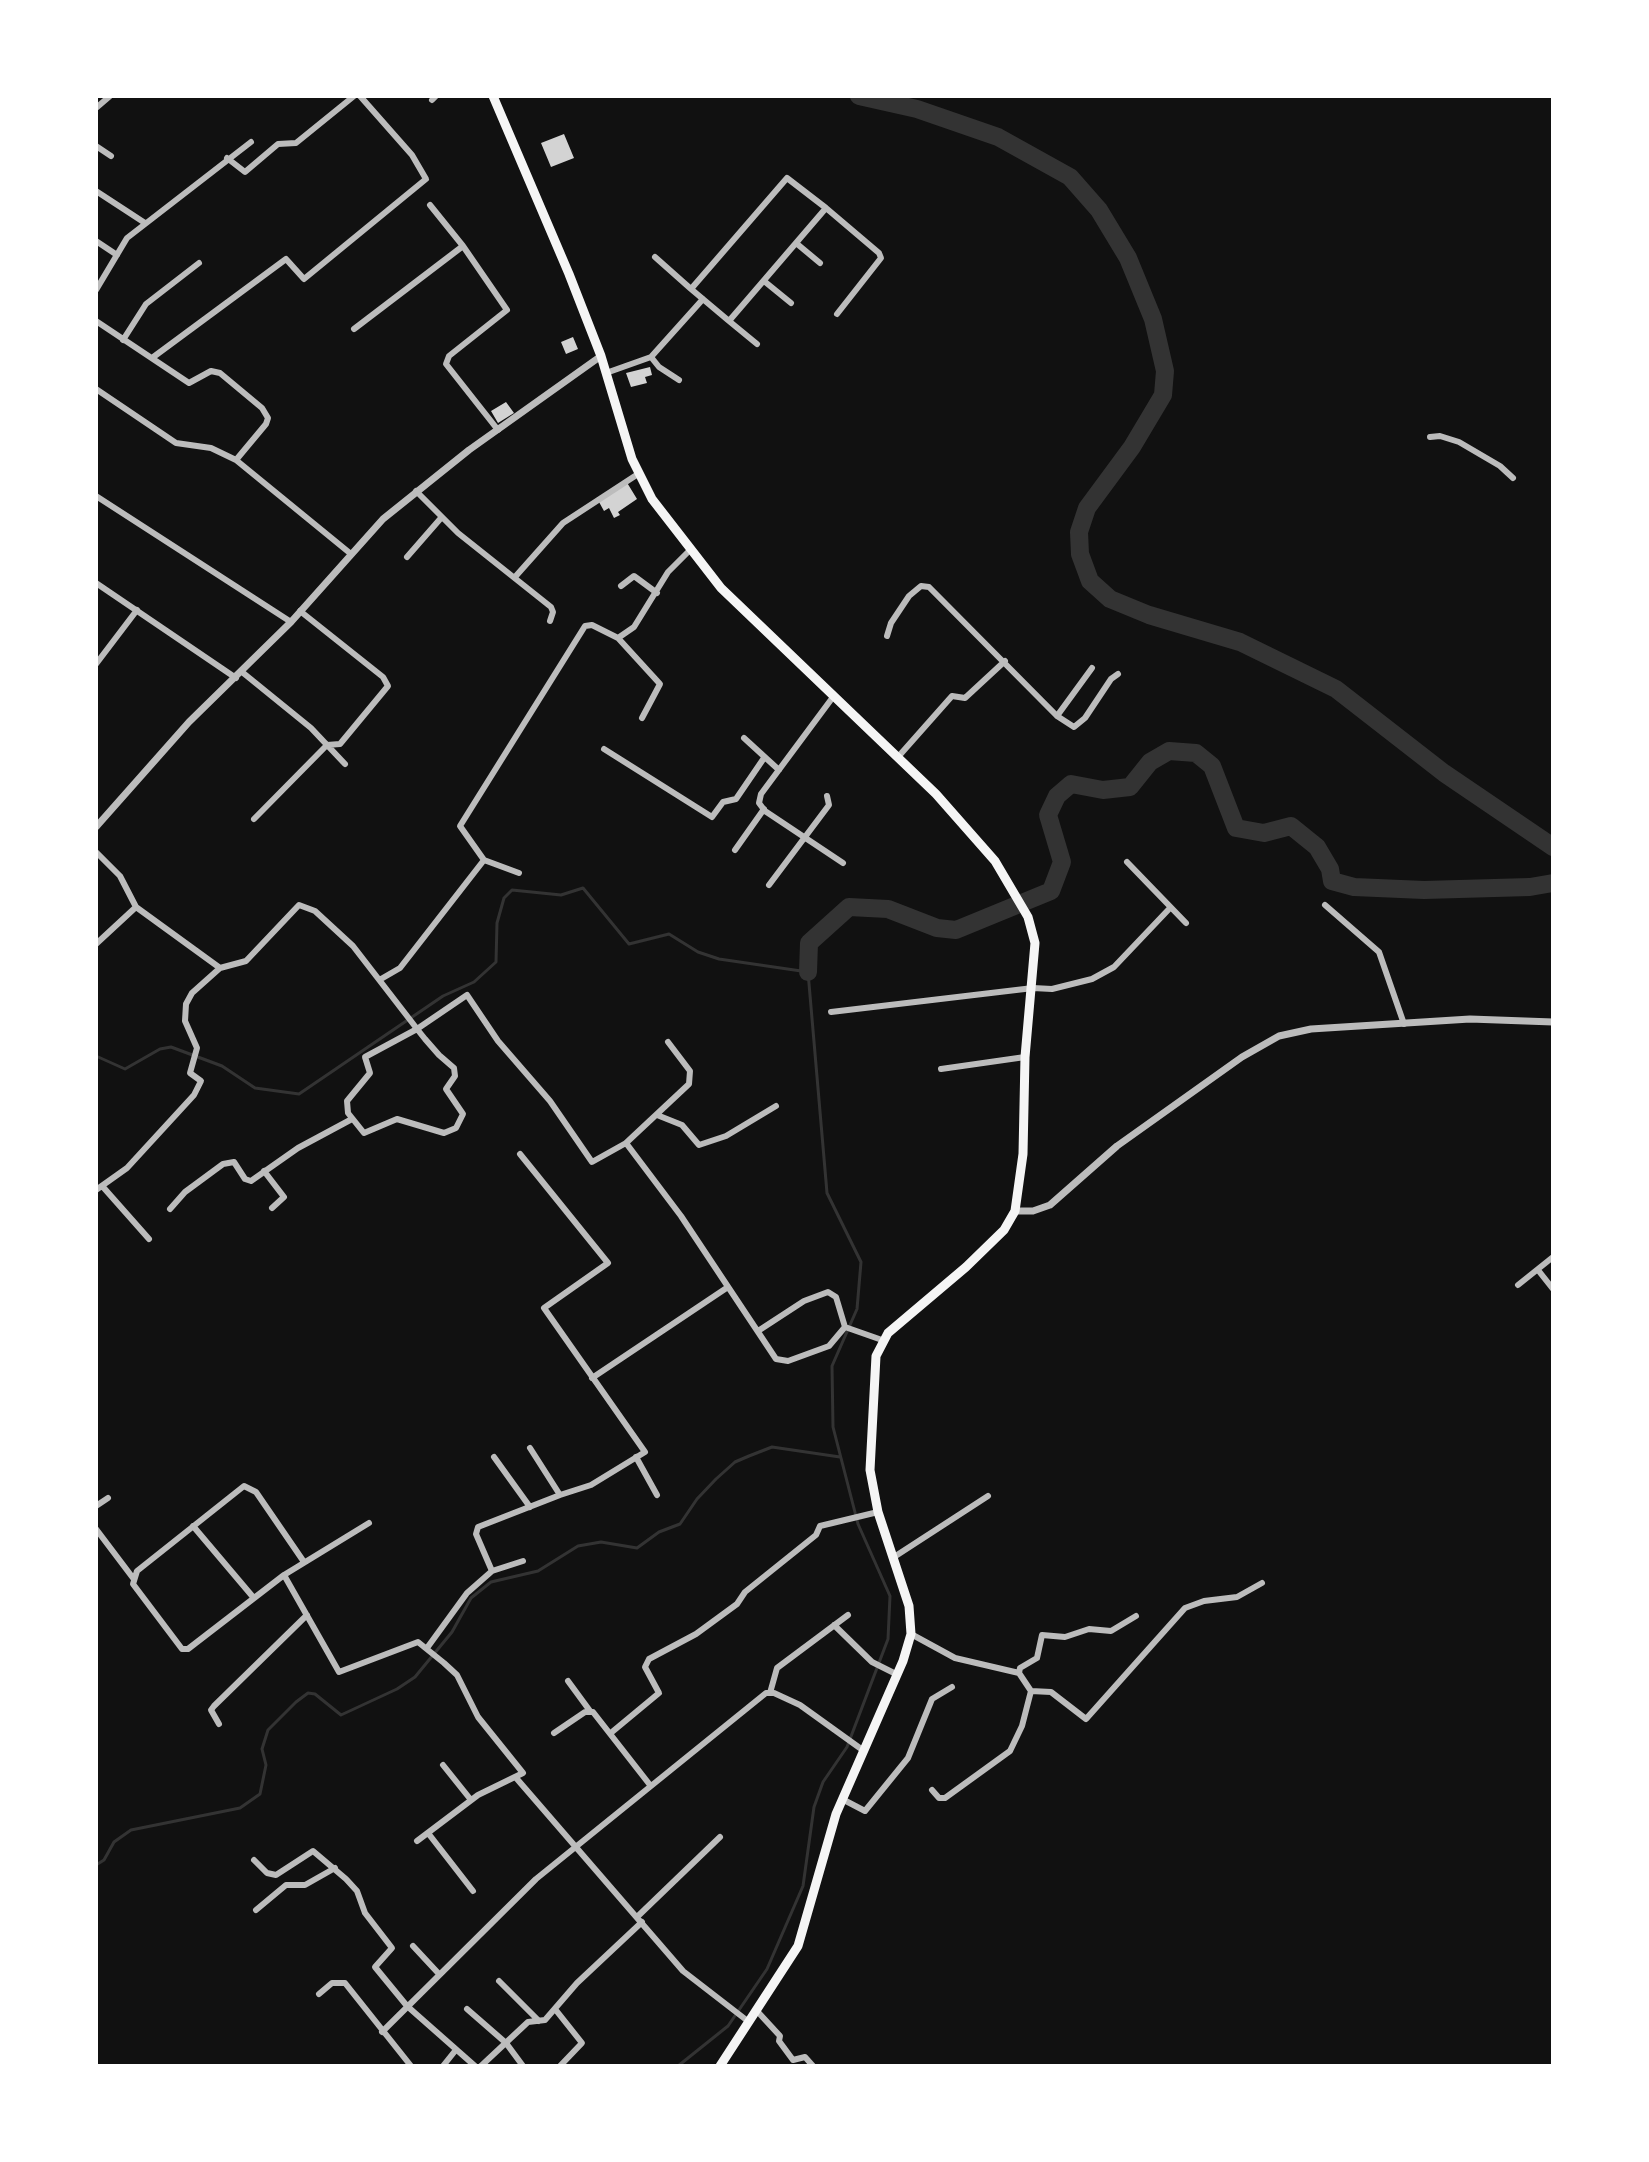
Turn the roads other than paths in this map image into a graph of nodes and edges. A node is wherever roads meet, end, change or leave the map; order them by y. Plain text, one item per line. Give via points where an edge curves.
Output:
1 (110, 96) edge
2 (354, 96) edge
3 (360, 96) edge
4 (493, 96) edge
5 (96, 108) edge
6 (251, 142) dead end
7 (96, 146) edge
8 (111, 156) dead end
9 (227, 158) junction
10 (96, 191) edge
11 (430, 205) dead end
12 (826, 208) junction
13 (145, 223) junction
14 (96, 241) edge
15 (796, 243) junction
16 (463, 246) junction
17 (117, 255) junction
18 (655, 257) dead end
19 (199, 263) dead end
20 (820, 263) dead end
21 (764, 281) junction
22 (691, 289) junction
23 (96, 290) edge
24 (703, 299) junction
25 (791, 303) dead end
26 (837, 314) dead end
27 (96, 321) edge
28 (729, 321) junction
29 (354, 329) dead end
30 (123, 340) junction
31 (757, 344) dead end
32 (601, 356) junction
33 (651, 357) junction
34 (152, 358) junction
35 (606, 373) junction
36 (679, 380) dead end
37 (96, 389) edge
38 (498, 430) junction
39 (1430, 437) dead end
40 (236, 460) junction
41 (638, 474) junction
42 (1513, 478) dead end
43 (416, 491) junction
44 (96, 496) edge
45 (441, 518) junction
46 (689, 551) junction
47 (351, 554) junction
48 (407, 557) dead end
49 (515, 577) junction
50 (96, 583) edge
51 (621, 586) dead end
52 (657, 593) junction
53 (137, 610) junction
54 (300, 611) junction
55 (550, 621) dead end
56 (291, 622) junction
57 (887, 636) dead end
58 (618, 638) junction
59 (99, 654) edge
60 (1005, 661) junction
61 (96, 664) edge
62 (1092, 668) dead end
63 (1118, 674) dead end
64 (239, 675) junction
65 (833, 697) junction
66 (1057, 716) junction
67 (642, 718) dead end
68 (744, 738) dead end
69 (327, 745) junction
70 (604, 749) dead end
71 (898, 757) junction
72 (764, 758) junction
73 (345, 764) dead end
74 (779, 770) junction
75 (827, 796) dead end
76 (764, 809) junction
77 (254, 819) dead end
78 (96, 827) edge
79 (805, 837) junction
80 (735, 850) dead end
81 (96, 852) edge
82 (484, 860) junction
83 (1127, 862) dead end
84 (843, 863) dead end
85 (519, 873) dead end
86 (769, 885) dead end
87 (1325, 905) dead end
88 (136, 907) junction
89 (1170, 908) junction
90 (1186, 923) dead end
91 (96, 944) edge
92 (220, 968) junction
93 (381, 979) junction
94 (1033, 988) junction
95 (831, 1012) dead end
96 (1553, 1022) edge
97 (1404, 1024) junction
98 (415, 1026) junction
99 (668, 1042) dead end
100 (1025, 1057) junction
101 (941, 1069) dead end
102 (776, 1106) dead end
103 (657, 1115) junction
104 (352, 1119) junction
105 (626, 1143) junction
106 (520, 1154) dead end
107 (264, 1171) junction
108 (100, 1189) edge
109 (272, 1208) dead end
110 (170, 1209) dead end
111 (1015, 1211) junction
112 (149, 1239) dead end
113 (1553, 1257) edge
114 (1538, 1270) junction
115 (1518, 1285) dead end
116 (728, 1287) junction
117 (1553, 1289) edge
118 (846, 1326) junction
119 (758, 1331) junction
120 (882, 1340) junction
121 (592, 1378) junction
122 (530, 1448) dead end
123 (494, 1457) dead end
124 (636, 1457) junction
125 (560, 1495) junction
126 (657, 1495) dead end
127 (988, 1496) dead end
128 (108, 1498) dead end
129 (96, 1506) edge
130 (530, 1507) junction
131 (878, 1512) junction
132 (369, 1523) dead end
133 (193, 1526) junction
134 (96, 1529) edge
135 (894, 1557) junction
136 (523, 1561) dead end
137 (304, 1562) junction
138 (492, 1571) junction
139 (284, 1575) junction
140 (133, 1578) junction
141 (1262, 1583) dead end
142 (253, 1597) junction
143 (307, 1615) junction
144 (848, 1615) dead end
145 (1136, 1616) dead end
146 (834, 1625) junction
147 (911, 1634) junction
148 (429, 1651) junction
149 (1019, 1673) junction
150 (898, 1675) junction
151 (568, 1681) dead end
152 (952, 1687) dead end
153 (1031, 1691) junction
154 (770, 1693) junction
155 (590, 1711) junction
156 (219, 1724) dead end
157 (612, 1732) junction
158 (554, 1733) dead end
159 (860, 1749) junction
160 (443, 1765) dead end
161 (517, 1779) junction
162 (650, 1785) junction
163 (932, 1790) dead end
164 (842, 1799) junction
165 (471, 1800) junction
166 (428, 1833) junction
167 (720, 1837) dead end
168 (417, 1841) dead end
169 (576, 1848) junction
170 (254, 1860) dead end
171 (335, 1868) junction
172 (473, 1891) dead end
173 (256, 1910) dead end
174 (640, 1920) junction
175 (413, 1946) dead end
176 (439, 1974) junction
177 (499, 1981) dead end
178 (319, 1994) dead end
179 (407, 2006) junction
180 (467, 2009) dead end
181 (555, 2009) junction
182 (757, 2011) junction
183 (746, 2019) junction
184 (540, 2022) junction
185 (382, 2032) junction
186 (506, 2043) junction
187 (455, 2051) junction
188 (411, 2066) edge
189 (443, 2066) edge
190 (475, 2066) edge
191 (481, 2066) edge
192 (523, 2066) edge
193 (560, 2066) edge
194 (720, 2066) edge
195 (813, 2066) edge

1 - 5 street
2 - 9 street via 296,143 278,144 250,170 241,172
3 - 34 street via 426,179 304,279 286,259
4 - 32 main road
6 - 9 street
7 - 8 street
9 - 13 street
10 - 13 street
11 - 16 street
12 - 15 street
12 - 22 street via 786,178
12 - 26 street via 881,258
13 - 17 street
14 - 17 street
15 - 20 street
15 - 21 street
16 - 29 street
16 - 38 street via 507,310 449,356 446,364
17 - 23 street
18 - 22 street
19 - 30 street via 146,304
21 - 25 street
21 - 28 street
22 - 24 street
24 - 28 street
24 - 33 street
27 - 30 street
28 - 31 street
30 - 34 street
32 - 35 main road
32 - 38 street
33 - 35 street
33 - 36 street
34 - 40 street via 189,383 211,371 220,373 266,413 266,424
35 - 41 main road
37 - 40 street via 176,443 211,448
38 - 43 street
39 - 42 street via 1459,442
40 - 47 street
41 - 46 main road
41 - 49 street via 563,523
43 - 45 street
43 - 47 street
44 - 56 street
45 - 48 street
45 - 49 street
46 - 52 street
46 - 65 main road
47 - 54 street
49 - 55 street via 551,607
50 - 53 street
51 - 52 street via 634,576
52 - 58 street via 634,627
53 - 59 street
53 - 64 street
54 - 56 street
54 - 69 street via 388,683 340,744
56 - 64 street
57 - 60 street via 909,596 926,585
58 - 67 street via 660,684
58 - 82 street via 584,626 513,736 460,826
59 - 61 street
60 - 66 street
60 - 71 street via 965,698 951,697
62 - 66 street
63 - 66 street via 1078,725
64 - 69 street
64 - 78 street via 189,722
65 - 71 main road
65 - 74 street
68 - 72 street
69 - 73 street
69 - 77 street
70 - 72 street via 712,817 723,802 736,799
71 - 94 main road via 973,835 1011,884 1035,943
72 - 74 street
74 - 76 street via 761,794
75 - 79 street via 830,803
76 - 79 street
76 - 80 street
79 - 84 street
79 - 86 street
81 - 88 street via 120,876
82 - 85 street
82 - 93 street via 400,968
83 - 89 street
87 - 97 street via 1379,952
88 - 91 street
88 - 92 street
89 - 90 street
89 - 94 street via 1114,967 1066,987
92 - 93 street via 246,961 303,905 353,946
92 - 108 street via 186,1004 185,1021 197,1048 190,1074 201,1081 194,1095 127,1168
93 - 98 street
94 - 95 street
94 - 100 main road
96 - 97 street via 1470,1019
97 - 111 street via 1279,1036 1117,1146 1050,1205
98 - 104 street via 365,1057 370,1073 347,1101
98 - 104 street via 456,1071 446,1088 461,1108 460,1124 444,1133 394,1120 368,1134
98 - 105 street via 467,995 592,1162
99 - 103 street via 691,1079
100 - 101 street
100 - 111 main road via 1023,1154
102 - 103 street via 726,1136 699,1145 682,1125
103 - 105 street
104 - 107 street
105 - 116 street
106 - 121 street via 608,1263 544,1308
107 - 109 street via 284,1197
107 - 110 street via 248,1181 229,1162 196,1183
108 - 112 street
111 - 120 main road via 987,1247
113 - 114 street
114 - 115 street
114 - 117 street
116 - 119 street
116 - 121 street
118 - 119 street via 829,1346 784,1362 776,1359
118 - 119 street via 836,1297 828,1292
118 - 120 street
120 - 131 main road via 876,1356 870,1470
121 - 124 street via 645,1452
122 - 125 street
123 - 130 street
124 - 125 street via 591,1485
124 - 126 street
125 - 130 street
127 - 135 street
128 - 129 street
130 - 138 street via 476,1530
131 - 135 main road
131 - 157 street via 820,1526 737,1604 646,1662 659,1693
132 - 137 street
133 - 137 street via 244,1486 252,1489
133 - 140 street
133 - 142 street
134 - 140 street
135 - 147 main road via 909,1606
136 - 138 street
137 - 139 street
138 - 148 street via 467,1593
139 - 142 street
139 - 143 street
140 - 142 street via 182,1649
141 - 153 street via 1237,1597 1185,1608 1089,1718 1051,1692
143 - 148 street via 339,1672 415,1643
143 - 156 street via 214,1706
144 - 146 street
145 - 149 street via 1111,1631 1042,1635 1037,1658
146 - 150 street via 877,1665
146 - 154 street via 777,1668
147 - 149 street via 955,1658
147 - 150 main road
148 - 161 street via 457,1675 478,1717 522,1768
149 - 153 street
150 - 159 main road
151 - 155 street
152 - 164 street via 932,1699 908,1758 865,1811
153 - 163 street via 1010,1751 945,1798
154 - 159 street via 800,1705
154 - 162 street
155 - 157 street
155 - 158 street
157 - 162 street
159 - 164 main road
160 - 165 street
161 - 165 street
161 - 169 street
162 - 169 street
164 - 182 main road via 798,1946
165 - 166 street
166 - 168 street
166 - 172 street
167 - 174 street
169 - 174 street
169 - 176 street via 536,1879
170 - 171 street via 276,1875 313,1851
171 - 173 street via 305,1885 286,1885
171 - 179 street via 357,1891 365,1913 391,1947 374,1965
174 - 181 street
174 - 183 street via 683,1971
175 - 176 street
176 - 179 street
177 - 184 street
178 - 185 street via 332,1983 345,1983
179 - 185 street
179 - 187 street
180 - 186 street
181 - 184 street
181 - 193 street via 582,2043
182 - 183 main road
182 - 195 street via 793,2060 805,2057
183 - 194 main road
184 - 186 street via 528,2022
185 - 188 street
186 - 191 street
186 - 192 street
187 - 189 street
187 - 190 street

